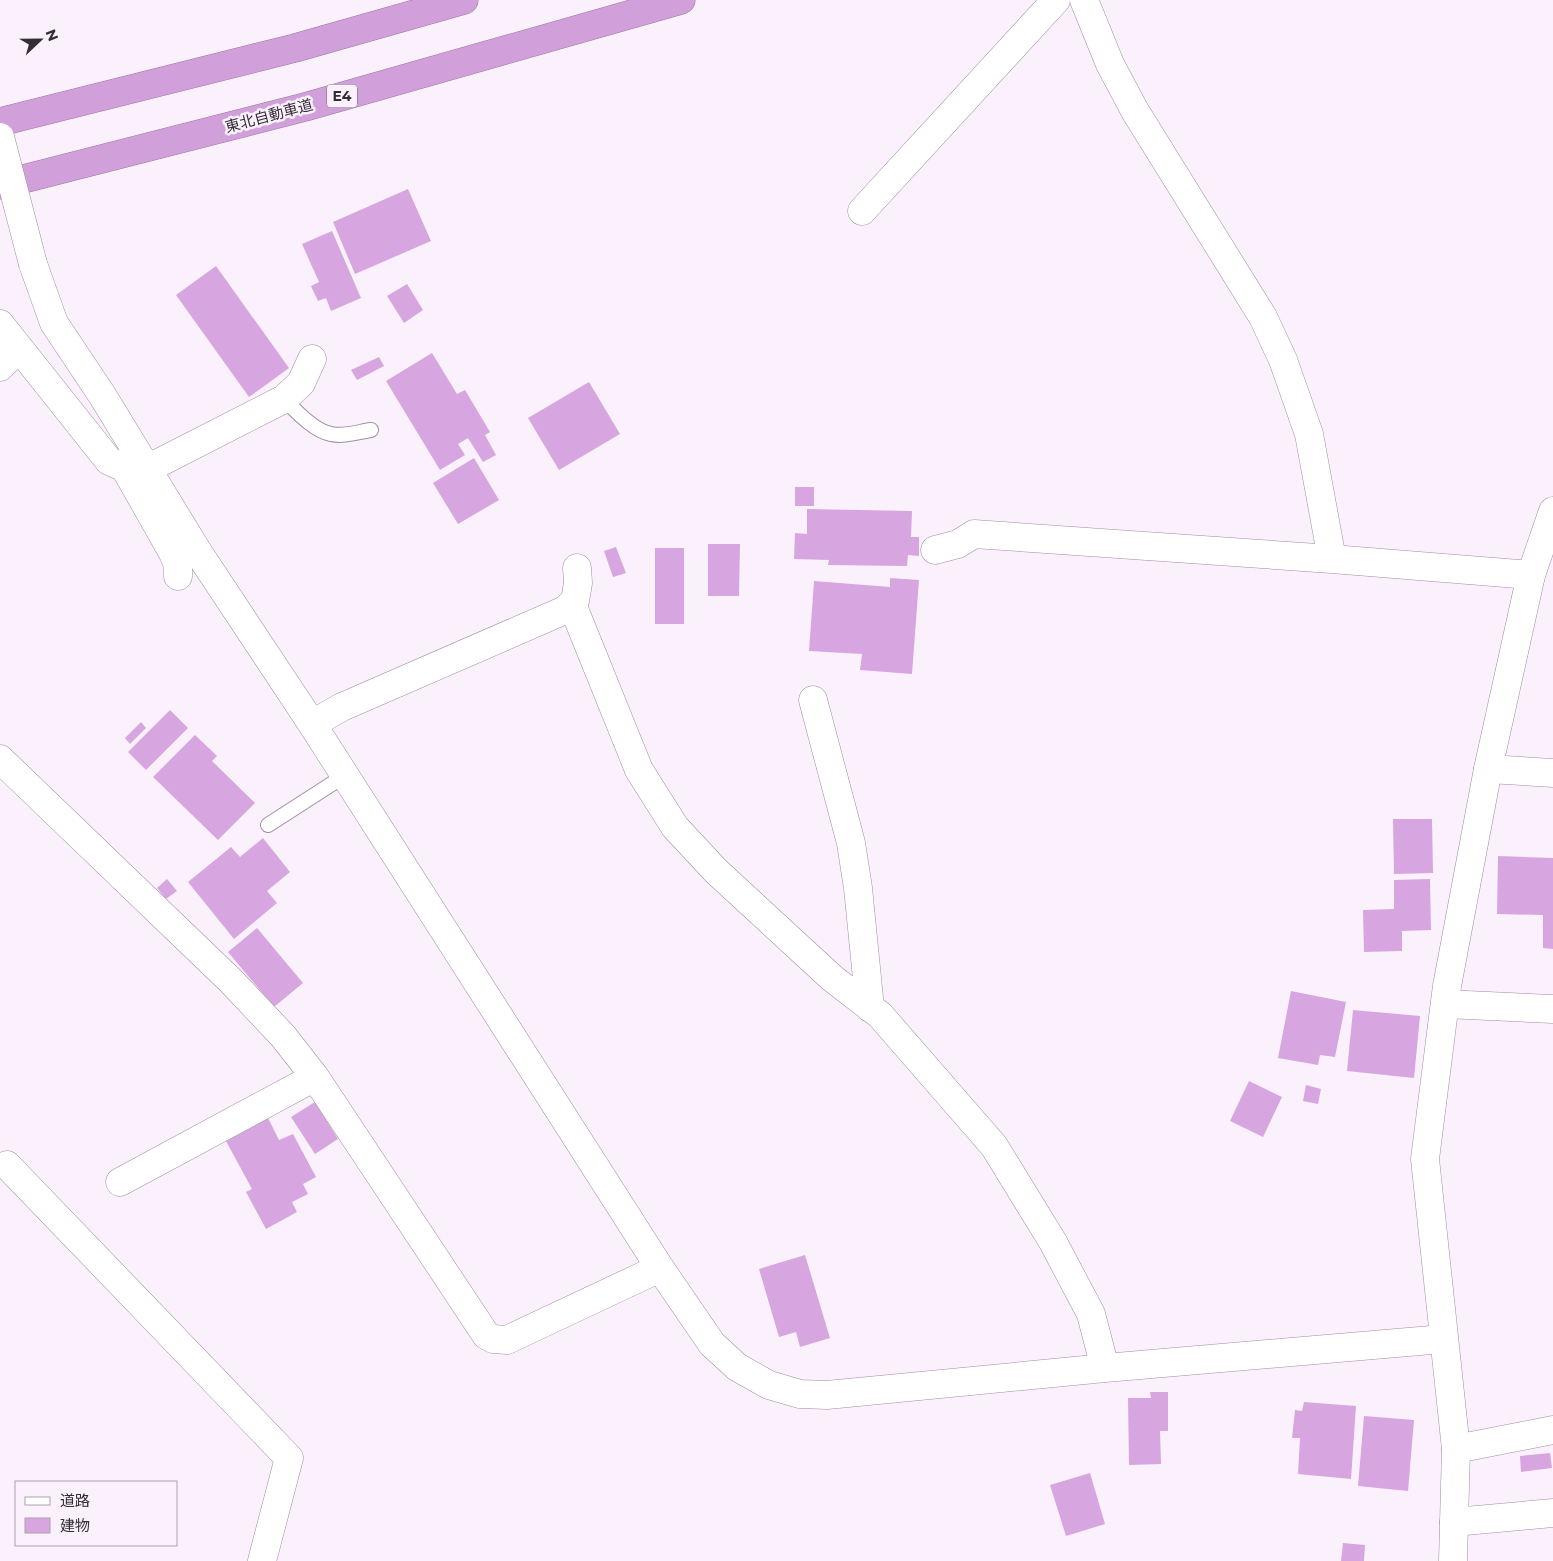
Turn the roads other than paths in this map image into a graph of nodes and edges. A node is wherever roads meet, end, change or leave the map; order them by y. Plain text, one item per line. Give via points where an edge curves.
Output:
1 (464, 0) edge
2 (681, 0) edge
3 (1056, 0) edge
4 (1084, 0) edge
5 (0, 122) edge
6 (0, 137) edge
7 (0, 185) edge
8 (862, 211) dead end
9 (0, 324) edge
10 (19, 348) junction
11 (312, 359) dead end
12 (0, 367) edge
13 (284, 399) junction
14 (371, 430) dead end
15 (136, 469) junction
16 (1553, 511) edge
17 (935, 550) dead end
18 (1332, 559) junction
19 (577, 568) dead end
20 (1531, 575) junction
21 (178, 576) dead end
22 (572, 604) junction
23 (813, 700) dead end
24 (312, 724) junction
25 (0, 759) edge
26 (1488, 769) junction
27 (1553, 774) edge
28 (344, 776) junction
29 (268, 825) dead end
30 (1445, 1004) junction
31 (870, 1008) junction
32 (1553, 1009) edge
33 (315, 1077) junction
34 (7, 1165) dead end
35 (120, 1182) dead end
36 (660, 1268) junction
37 (1443, 1339) junction
38 (1105, 1368) junction
39 (1553, 1430) edge
40 (1456, 1449) junction
41 (1553, 1513) edge
42 (1454, 1522) junction
43 (262, 1561) edge
44 (1452, 1561) edge

1 - 5 highway via 295,48
2 - 7 highway, 東北自動車道 / E4 via 305,107
3 - 8 street
4 - 18 street via 1110,64 1135,112 1263,316 1283,360 1308,434
6 - 15 street, bridge via 33,264 54,323
9 - 10 street
10 - 12 street
10 - 15 street via 109,461
11 - 13 street via 301,383
13 - 14 lane via 305,421 330,434
13 - 15 street
15 - 21 street via 174,553
15 - 24 street via 198,552
16 - 20 street
17 - 18 street via 958,544 974,534
18 - 20 street
19 - 22 street via 576,601
20 - 26 street
22 - 24 street via 565,610 342,707
22 - 31 street via 639,770 675,826 716,870 832,978
23 - 31 street via 850,843 858,888
24 - 28 street
25 - 33 street via 231,981 283,1036
26 - 27 street
26 - 30 street
28 - 29 lane
28 - 36 street
30 - 32 street
30 - 37 street via 1425,1159
31 - 38 street via 880,1015 994,1146 1053,1242 1092,1314
33 - 35 street
33 - 36 street via 486,1335 493,1339 507,1340
34 - 43 street via 289,1458
36 - 38 street via 712,1344 737,1367 769,1385 800,1394 827,1395
37 - 38 street
37 - 40 street
39 - 40 street
40 - 42 street
41 - 42 street
42 - 44 street

